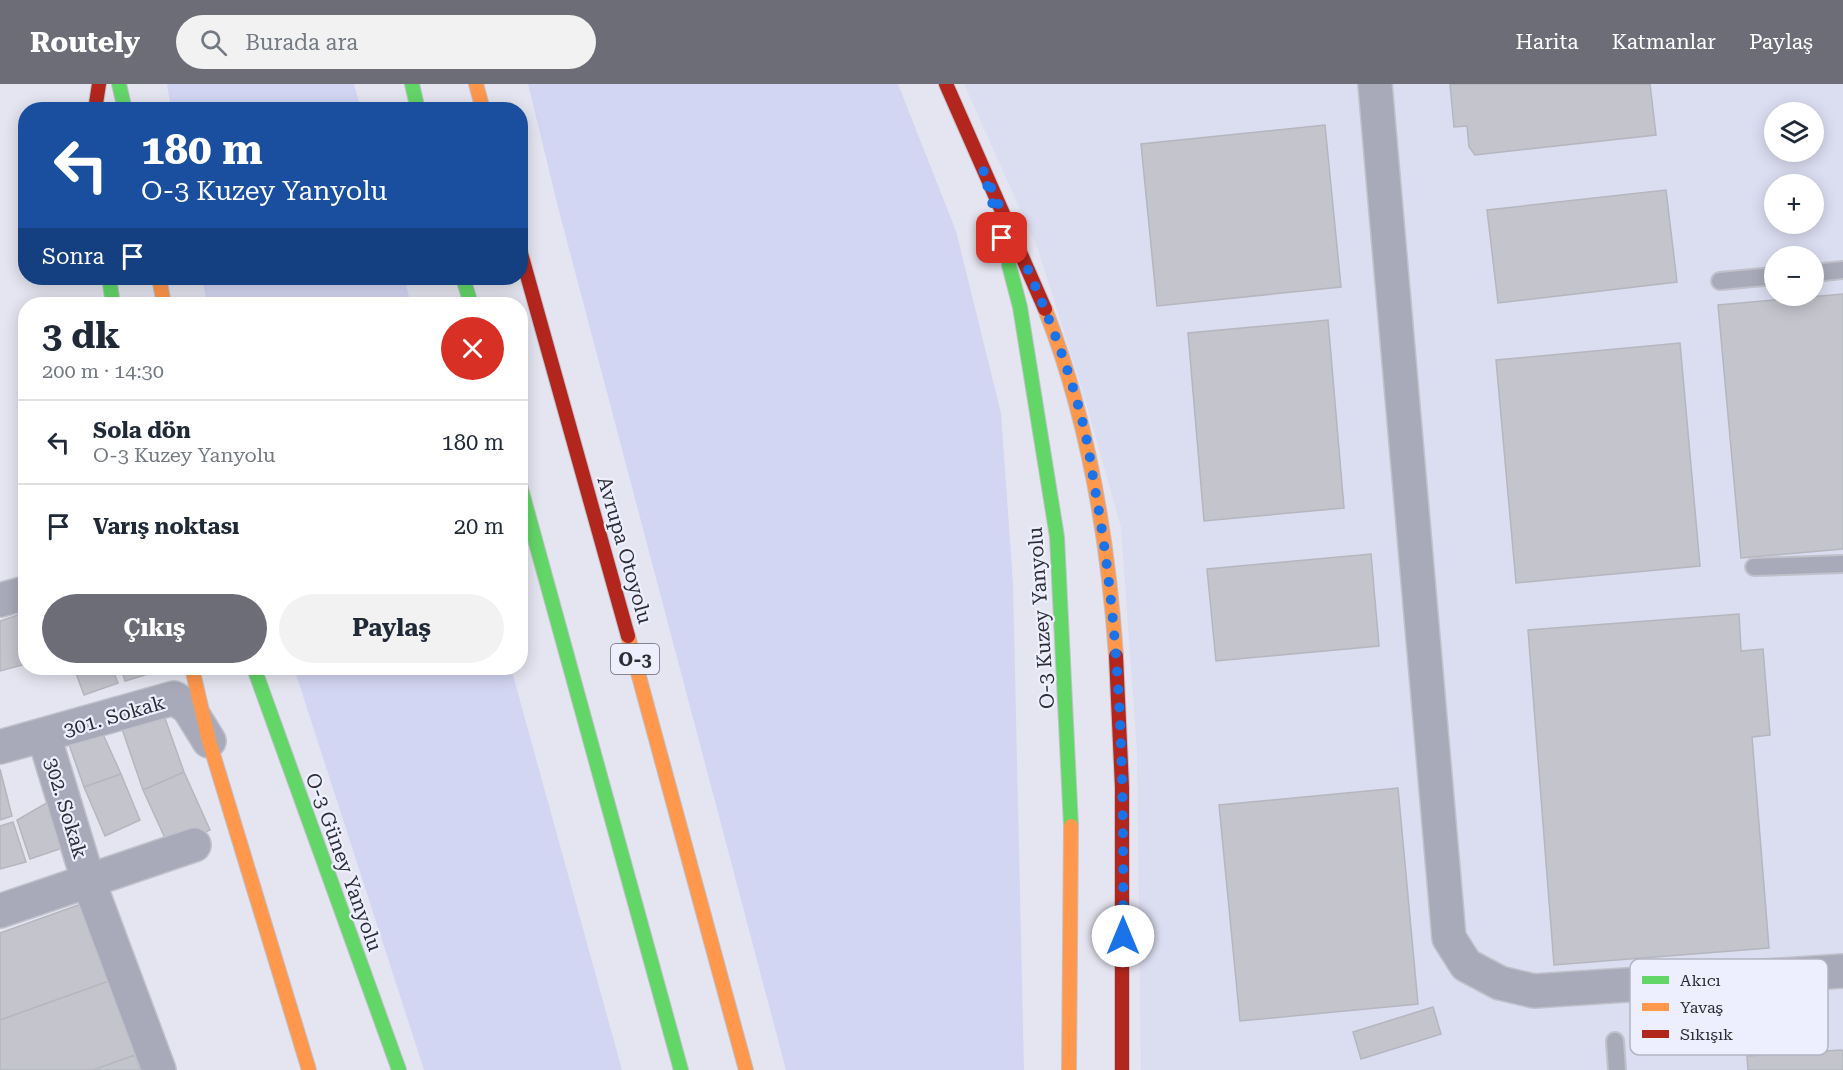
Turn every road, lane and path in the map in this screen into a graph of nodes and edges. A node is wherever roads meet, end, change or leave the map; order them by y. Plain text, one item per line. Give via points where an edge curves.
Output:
1 (99, 84) edge
2 (120, 84) edge
3 (412, 84) edge
4 (476, 84) edge
5 (946, 84) edge
6 (1375, 84) edge
7 (96, 102) edge
8 (123, 102) edge
9 (416, 102) edge
10 (481, 102) edge
11 (983, 170) junction
12 (1843, 270) edge
13 (1824, 272) edge
14 (1764, 277) edge
15 (528, 279) edge
16 (1720, 281) dead end
17 (528, 513) edge
18 (1843, 564) edge
19 (1754, 567) dead end
20 (18, 595) edge
21 (0, 600) edge
22 (194, 675) edge
23 (257, 675) edge
24 (44, 736) junction
25 (209, 741) junction
26 (0, 747) edge
27 (194, 845) dead end
28 (88, 880) junction
29 (0, 911) edge
30 (344, 918) junction
31 (1843, 971) edge
32 (1828, 972) edge
33 (1630, 985) edge
34 (1614, 1041) dead end
35 (380, 1059) dead end
36 (159, 1070) edge
37 (309, 1070) edge
38 (399, 1070) edge
39 (681, 1070) edge
40 (746, 1070) edge
41 (1069, 1070) edge
42 (1122, 1070) edge
43 (1617, 1070) edge

1 - 7 main road
2 - 8 main road
3 - 9 main road
4 - 10 main road
5 - 11 main road
6 - 33 street via 1449,938 1466,965 1500,982 1534,991
11 - 41 main road, O-3 Kuzey Yanyolu via 1020,307 1057,537 1071,791
11 - 42 main road via 1044,304 1082,420 1109,570 1124,779
12 - 13 lane
14 - 16 lane
15 - 40 main road, Avrupa Otoyolu / O-3
17 - 39 main road
18 - 19 lane
20 - 21 street
22 - 25 main road
23 - 30 main road, O-3 Güney Yanyolu
24 - 25 street, 301. Sokak via 174,698 188,707
24 - 26 street, 301. Sokak
24 - 28 street, 302. Sokak
25 - 37 main road
27 - 28 street
28 - 29 street
28 - 36 street, 302. Sokak
30 - 35 main road
30 - 38 main road, O-3 Güney Yanyolu
31 - 32 street
34 - 43 lane

